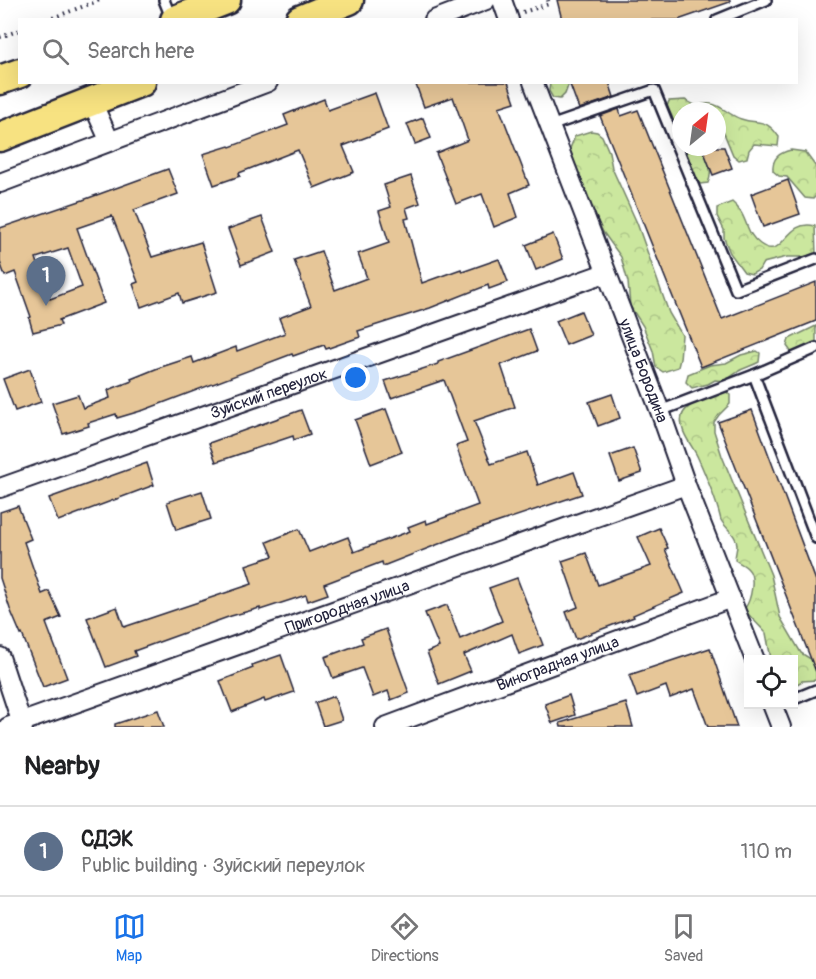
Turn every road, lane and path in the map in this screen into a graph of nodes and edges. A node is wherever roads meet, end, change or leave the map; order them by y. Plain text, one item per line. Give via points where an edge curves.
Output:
1 (100, 0) edge
2 (164, 0) edge
3 (226, 0) edge
4 (349, 0) edge
5 (486, 0) edge
6 (502, 0) edge
7 (548, 0) edge
8 (766, 0) edge
9 (52, 18) edge
10 (172, 18) edge
11 (178, 18) edge
12 (305, 18) edge
13 (439, 18) edge
14 (509, 18) edge
15 (512, 18) edge
16 (722, 18) edge
17 (18, 31) edge
18 (0, 37) edge
19 (18, 74) edge
20 (0, 80) edge
21 (136, 84) edge
22 (263, 84) edge
23 (534, 84) edge
24 (92, 102) junction
25 (550, 126) junction
26 (0, 137) edge
27 (110, 142) junction
28 (0, 183) edge
29 (816, 259) edge
30 (605, 273) junction
31 (816, 348) edge
32 (754, 375) junction
33 (660, 411) junction
34 (686, 485) junction
35 (0, 488) edge
36 (816, 538) edge
37 (731, 598) junction
38 (753, 655) edge
39 (0, 657) edge
40 (816, 690) edge
41 (798, 697) edge
42 (775, 709) edge
43 (18, 726) edge
44 (385, 727) edge
45 (782, 727) edge

1 - 9 path
2 - 10 lane
3 - 11 main road
4 - 12 main road
5 - 13 street
6 - 14 street
7 - 15 path via 549,4
8 - 16 lane
17 - 18 path
19 - 20 main road
21 - 24 main road
22 - 27 street
23 - 25 street, улица Бородина
24 - 26 main road
24 - 27 street
25 - 29 lane via 654,90 736,290
25 - 30 street, улица Бородина
27 - 28 street
30 - 33 street, улица Бородина
30 - 35 street, Зуйский переулок
31 - 32 lane
32 - 33 lane
32 - 36 lane
33 - 34 street, улица Бородина
34 - 37 street, улица Бородина
34 - 43 street, Пригородная улица
37 - 38 street, улица Бородина
37 - 44 street, Виноградная улица
39 - 43 street
40 - 41 lane
42 - 45 street

